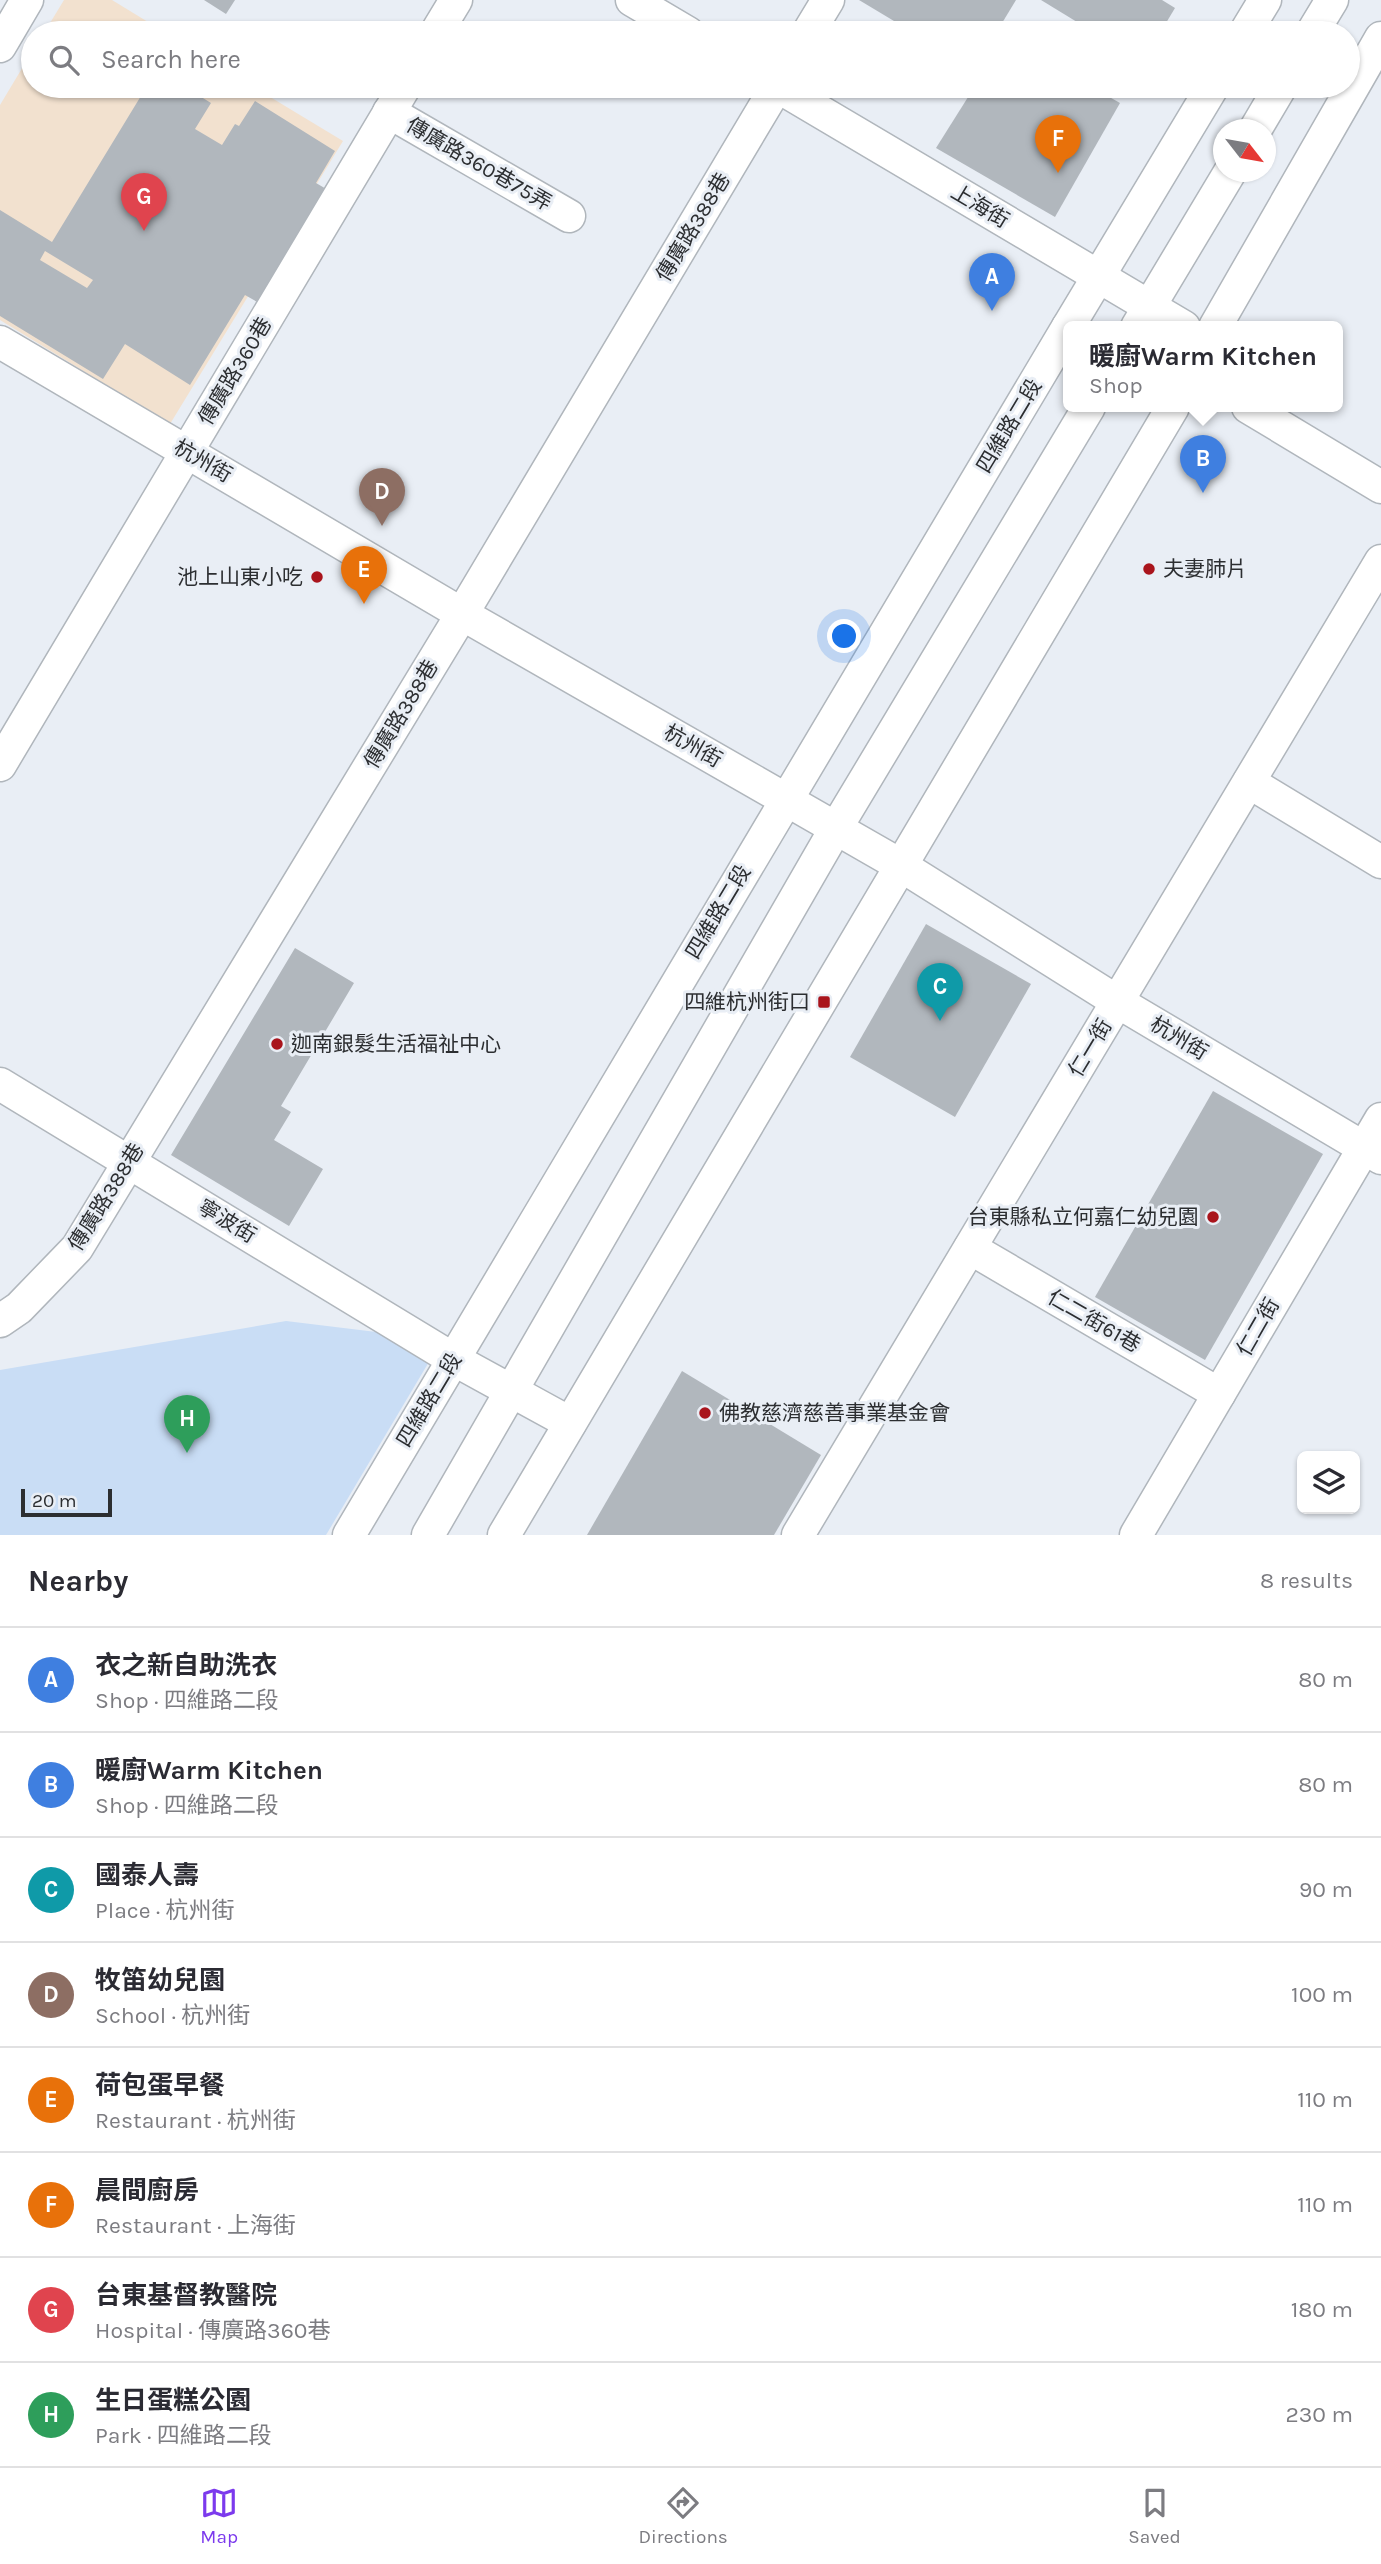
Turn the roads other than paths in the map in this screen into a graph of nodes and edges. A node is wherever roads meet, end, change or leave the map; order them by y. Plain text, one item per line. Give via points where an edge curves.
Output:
1 (27, 0) edge
2 (456, 0) edge
3 (632, 0) edge
4 (828, 0) edge
5 (1265, 0) edge
6 (1332, 0) edge
7 (443, 21) edge
8 (668, 21) edge
9 (815, 21) edge
10 (1252, 21) edge
11 (1319, 21) edge
12 (1381, 38) edge
13 (0, 46) edge
14 (1360, 75) edge
15 (770, 98) edge
16 (797, 98) edge
17 (1206, 98) edge
18 (1274, 98) edge
19 (1347, 98) edge
20 (397, 99) edge
21 (1262, 119) edge
22 (1224, 182) edge
23 (569, 216) dead end
24 (1099, 276) junction
25 (1143, 317) edge
26 (1072, 321) edge
27 (1218, 321) edge
28 (1063, 335) edge
29 (0, 342) edge
30 (1086, 412) edge
31 (1170, 412) edge
32 (1256, 412) edge
33 (187, 452) junction
34 (1381, 487) edge
35 (1381, 561) edge
36 (462, 614) junction
37 (0, 765) edge
38 (1249, 782) junction
39 (785, 798) junction
40 (836, 828) junction
41 (1381, 862) edge
42 (900, 865) junction
43 (1118, 1002) junction
44 (0, 1084) edge
45 (1381, 1119) edge
46 (1373, 1153) edge
47 (129, 1161) junction
48 (970, 1248) junction
49 (0, 1321) edge
50 (453, 1359) junction
51 (511, 1391) junction
52 (1219, 1394) junction
53 (570, 1423) junction
54 (349, 1535) edge
55 (428, 1535) edge
56 (504, 1535) edge
57 (798, 1535) edge
58 (1136, 1535) edge

1 - 13 street
2 - 7 street
3 - 8 street
4 - 9 street
5 - 10 street
6 - 11 street
12 - 14 street
15 - 36 street, 傳廣路388巷
16 - 24 street, 上海街
17 - 24 street, 四維路二段
18 - 21 street
19 - 27 street
20 - 23 street, 傳廣路360巷75弄
20 - 33 street, 傳廣路360巷
22 - 25 street
24 - 25 street, 上海街
24 - 26 street, 四維路二段
28 - 39 street, 四維路二段
29 - 33 street, 杭州街
30 - 40 street
31 - 42 street
32 - 34 street
33 - 36 street, 杭州街
33 - 37 street, 傳廣路360巷
35 - 38 street, 仁一街
36 - 39 street, 杭州街
36 - 47 street, 傳廣路388巷
38 - 41 street
38 - 43 street, 仁一街
39 - 40 street, 杭州街
39 - 50 street, 四維路二段
40 - 42 street, 杭州街
40 - 51 street
42 - 43 street, 杭州街
42 - 53 street
43 - 46 street, 杭州街
43 - 48 street, 仁一街
44 - 47 street, 寧波街
45 - 46 street, 仁二街
46 - 52 street, 仁二街
47 - 49 street, 傳廣路388巷 via 77,1248 19,1308
47 - 50 street, 寧波街
48 - 52 street, 仁二街61巷
48 - 57 street, 仁一街
50 - 51 street, 寧波街
50 - 54 street, 四維路二段
51 - 53 street, 寧波街
51 - 55 street
52 - 58 street, 仁二街
53 - 56 street

